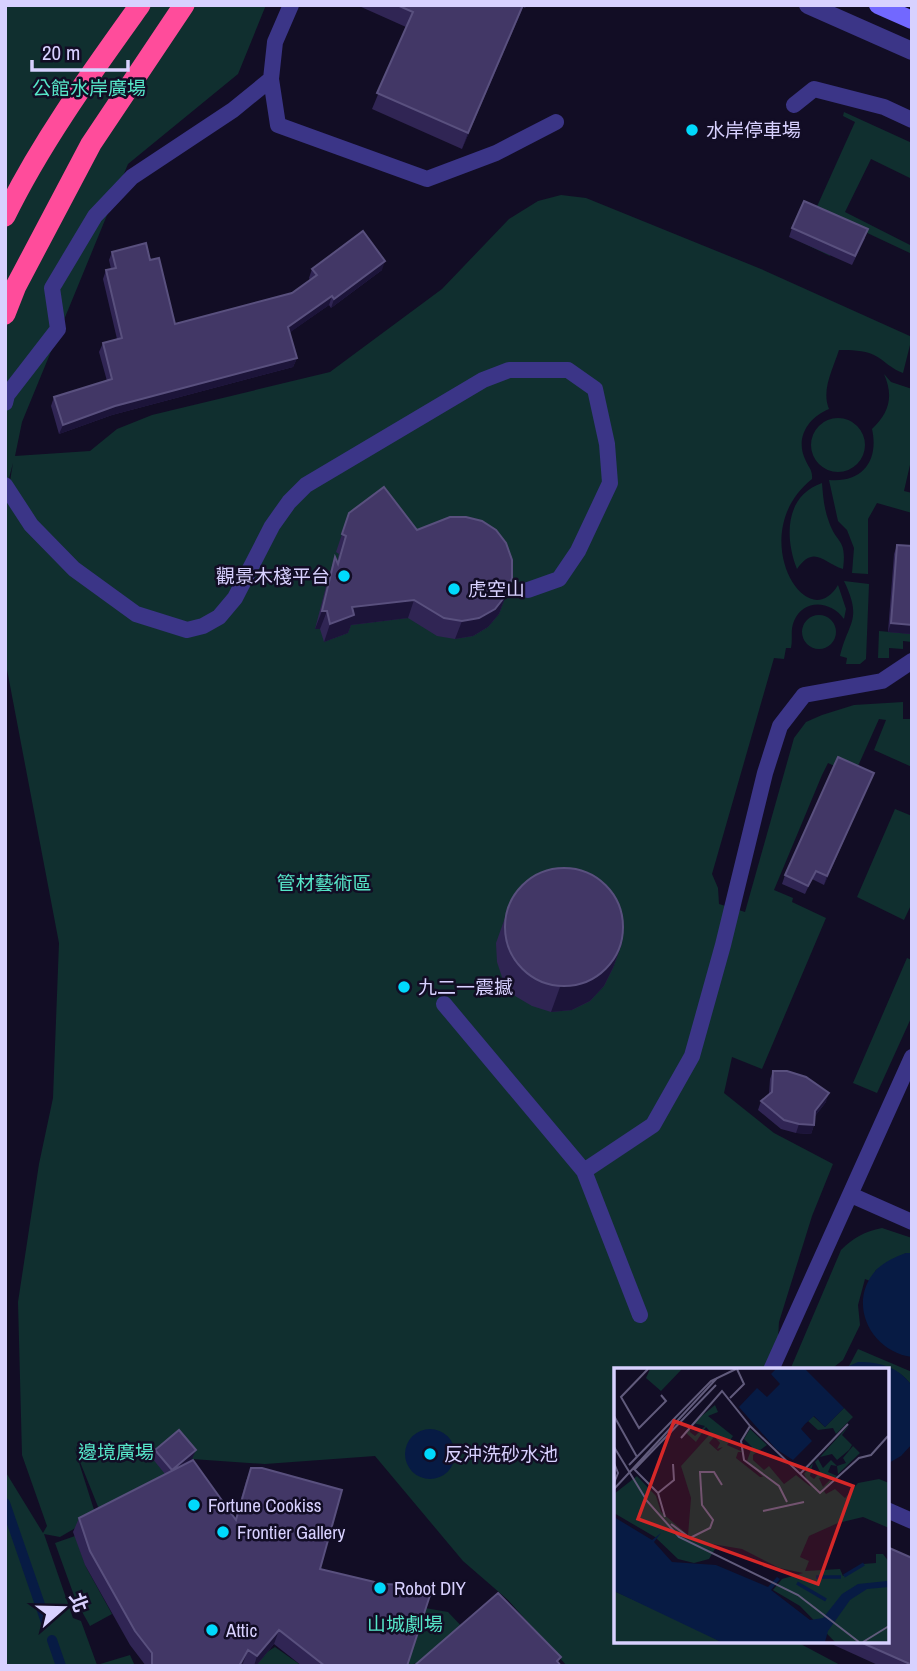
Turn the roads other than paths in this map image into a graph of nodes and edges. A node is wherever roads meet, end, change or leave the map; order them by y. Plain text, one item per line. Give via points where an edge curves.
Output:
1 (140, 5) edge
2 (184, 5) edge
3 (291, 5) edge
4 (808, 5) edge
5 (878, 5) edge
6 (912, 20) edge
7 (912, 51) edge
8 (271, 79) junction
9 (794, 105) dead end
10 (912, 120) edge
11 (556, 122) dead end
12 (5, 216) edge
13 (5, 314) edge
14 (5, 403) edge
15 (5, 485) edge
16 (528, 590) dead end
17 (912, 661) edge
18 (444, 1004) dead end
19 (912, 1057) edge
20 (584, 1171) junction
21 (851, 1195) junction
22 (912, 1222) edge
23 (640, 1315) dead end
24 (772, 1368) edge
25 (889, 1511) edge
26 (912, 1521) edge

1 - 12 highway via 81,90
2 - 13 highway via 91,144
3 - 8 lane via 275,42
4 - 7 street
5 - 6 street
8 - 11 lane via 278,125 427,179 496,153
8 - 14 lane via 132,177 95,216 52,288 58,329
9 - 10 lane via 814,89 884,107
15 - 16 lane via 31,525 74,569 136,614 187,630 219,617 272,526 306,485 482,380 509,370 568,370 595,389 610,483 578,551 559,579
17 - 20 lane via 882,681 804,695 780,726 692,1056 653,1125
18 - 20 lane
19 - 21 lane
20 - 23 lane
21 - 22 lane
21 - 24 lane
25 - 26 lane

